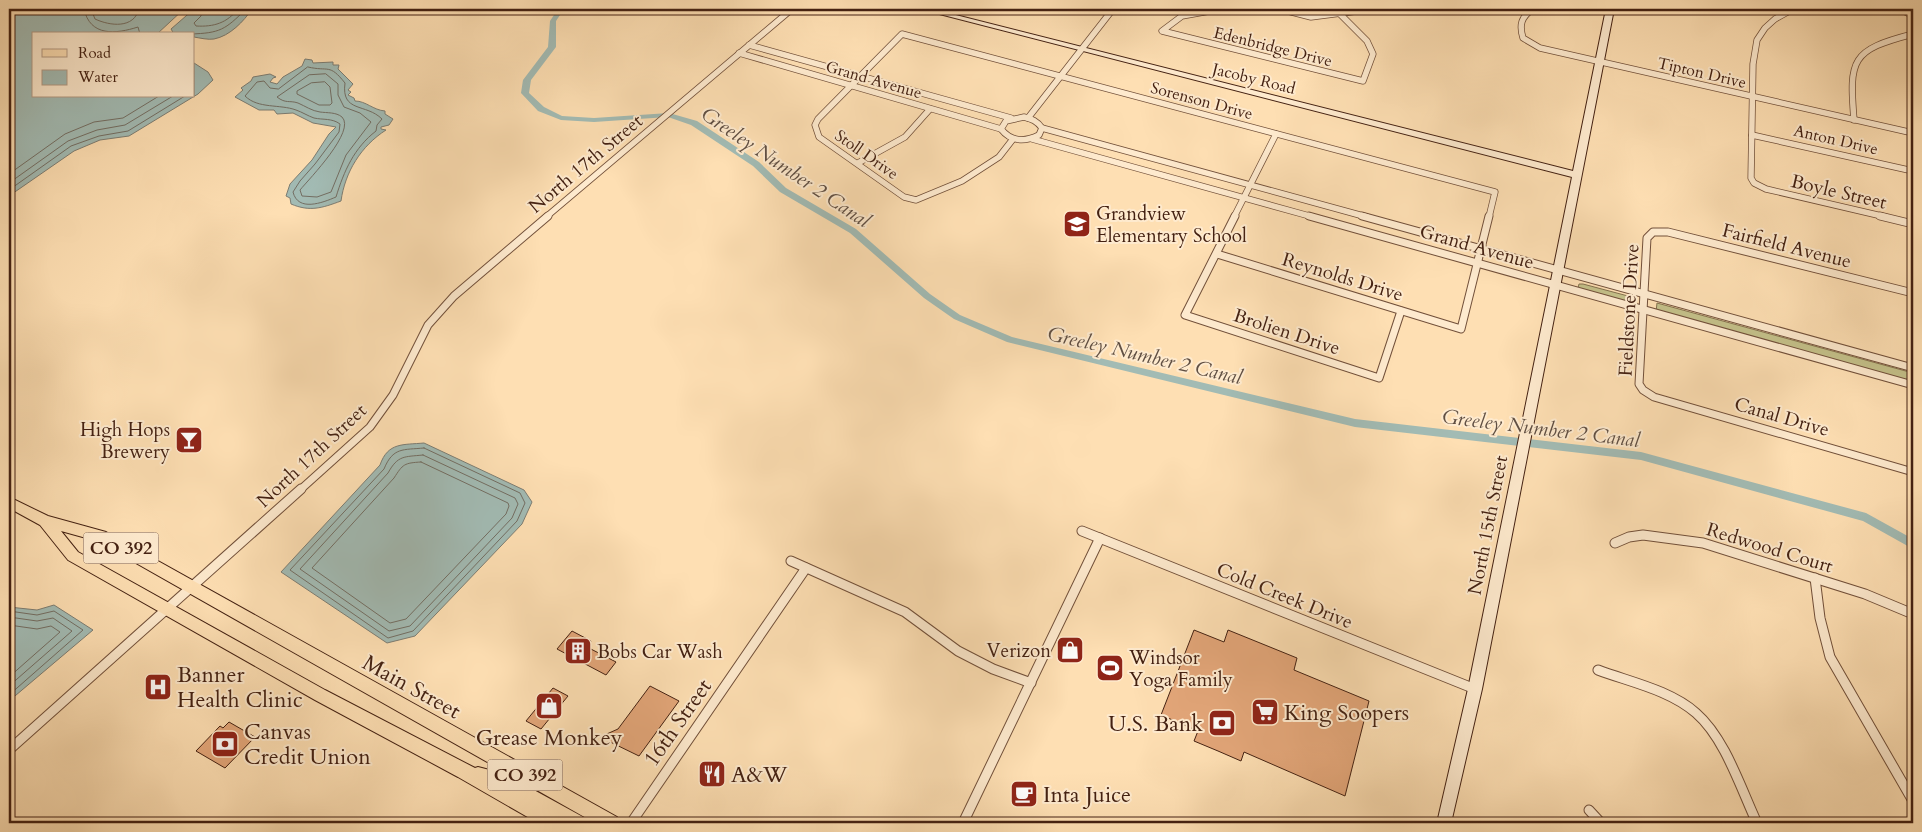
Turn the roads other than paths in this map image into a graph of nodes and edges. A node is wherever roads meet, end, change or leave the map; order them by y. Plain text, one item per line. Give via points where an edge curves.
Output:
1 (792, 9) edge
2 (924, 9) edge
3 (1114, 9) edge
4 (1221, 9) edge
5 (1280, 9) edge
6 (1373, 9) edge
7 (1533, 9) edge
8 (1610, 9) edge
9 (1793, 9) edge
10 (1900, 9) edge
11 (1340, 14) junction
12 (1913, 16) edge
13 (902, 34) joint
14 (1913, 34) edge
15 (750, 45) junction
16 (1082, 49) junction
17 (739, 54) junction
18 (1599, 63) junction
19 (860, 76) junction
20 (1061, 77) junction
21 (851, 86) junction
22 (1753, 98) junction
23 (930, 109) junction
24 (1011, 118) junction
25 (1028, 118) junction
26 (1854, 120) junction
27 (1042, 128) junction
28 (1001, 129) junction
29 (1913, 133) edge
30 (1276, 134) junction
31 (1752, 135) junction
32 (1013, 139) junction
33 (1032, 139) junction
34 (858, 164) junction
35 (1913, 171) edge
36 (1577, 175) junction
37 (1250, 186) junction
38 (1244, 198) junction
39 (1913, 224) edge
40 (1653, 232) joint
41 (1482, 249) junction
42 (1217, 254) junction
43 (1478, 263) junction
44 (1558, 270) junction
45 (1555, 285) junction
46 (1913, 293) edge
47 (1644, 294) junction
48 (1644, 310) junction
49 (1401, 311) junction
50 (1913, 368) edge
51 (1913, 385) edge
52 (1643, 390) joint
53 (1913, 472) edge
54 (9, 502) edge
55 (45, 521) junction
56 (1082, 531) dead end
57 (1100, 538) junction
58 (1615, 543) dead end
59 (791, 561) dead end
60 (806, 568) junction
61 (1815, 578) junction
62 (192, 588) junction
63 (167, 610) junction
64 (1913, 614) edge
65 (1598, 670) dead end
66 (1031, 683) junction
67 (1475, 689) junction
68 (9, 750) edge
69 (464, 771) junction
70 (1913, 801) edge
71 (1589, 810) dead end
72 (553, 823) edge
73 (577, 823) edge
74 (611, 823) edge
75 (631, 823) edge
76 (963, 823) edge
77 (1444, 823) edge
78 (1601, 823) edge
79 (1757, 823) edge

1 - 15 street, North 17th Street
2 - 16 street, Jacoby Road
3 - 16 street
4 - 11 street, Edenbridge Drive via 1186,14 1172,20 1162,31 1363,81 1373,54 1367,41
5 - 11 street via 1311,17
6 - 11 street
7 - 18 street, Tipton Drive via 1521,18 1519,26 1523,38 1540,48
8 - 18 street, North 15th Street
9 - 22 street via 1775,19 1757,40
10 - 12 street
13 - 19 street, Stoll Drive
13 - 20 street, Sorenson Drive
14 - 26 street via 1861,54 1852,74
15 - 17 street, North 17th Street
15 - 19 street, Grand Avenue
16 - 20 street
16 - 36 street, Jacoby Road
17 - 21 street, Grand Avenue
17 - 62 street, North 17th Street via 454,296 428,325 393,395 370,427
18 - 22 street, Tipton Drive
18 - 36 street, North 15th Street
19 - 21 street, Stoll Drive
19 - 24 street, Grand Avenue
20 - 25 street
20 - 30 street, Sorenson Drive
21 - 23 street, Grand Avenue
21 - 34 street, Stoll Drive via 818,119 815,131 818,137
22 - 26 street, Tipton Drive
22 - 31 street
23 - 28 street, Grand Avenue
23 - 34 street via 905,137
24 - 25 street, Grand Avenue
24 - 28 street
25 - 27 street, Grand Avenue
26 - 29 street, Tipton Drive
27 - 33 street
27 - 37 street, Grand Avenue
28 - 32 street via 1005,136
30 - 37 street
30 - 41 street, Sorenson Drive via 1495,192
31 - 35 street, Anton Drive
31 - 39 street, Boyle Street via 1751,178 1759,187
32 - 33 street, Grand Avenue
32 - 34 street, Stoll Drive via 1004,152 986,167 916,200 904,197
33 - 38 street, Grand Avenue
36 - 44 street, North 15th Street
37 - 38 street
37 - 41 street, Grand Avenue
38 - 42 street
38 - 43 street, Grand Avenue
40 - 46 street, Fairfield Avenue via 1668,232
40 - 47 street, Fieldstone Drive via 1647,238
41 - 43 street
41 - 44 street, Grand Avenue
42 - 49 street, Reynolds Drive
42 - 49 street, Brolien Drive via 1185,315 1379,378
43 - 45 street, Grand Avenue
43 - 49 street, Reynolds Drive via 1461,329
44 - 45 street, North 15th Street
44 - 47 street, Grand Avenue
45 - 48 street, Grand Avenue
45 - 67 street, North 15th Street
47 - 48 street, Fieldstone Drive
47 - 50 street, Grand Avenue
48 - 51 street, Grand Avenue
48 - 52 street, Fieldstone Drive via 1638,384
52 - 53 street, Canal Drive via 1654,397
54 - 55 main road, CO 392
55 - 62 main road, CO 392 via 101,536
55 - 63 main road, CO 392 via 73,556
56 - 57 street, Cold Creek Drive
57 - 66 street
57 - 67 street, Cold Creek Drive
58 - 61 street, Redwood Court via 1643,535 1693,541
59 - 60 street
60 - 66 street via 905,612 958,651
60 - 75 street, 16th Street
61 - 64 street, Redwood Court
61 - 70 street via 1818,618 1830,657
62 - 63 street, North 17th Street
62 - 74 main road, Main Street / CO 392
63 - 68 street, North 17th Street
63 - 69 main road, CO 392
65 - 79 street via 1677,701 1702,719 1715,735
66 - 76 street
67 - 77 street, North 15th Street
69 - 72 main road, CO 392
69 - 73 main road via 499,780
71 - 78 street

